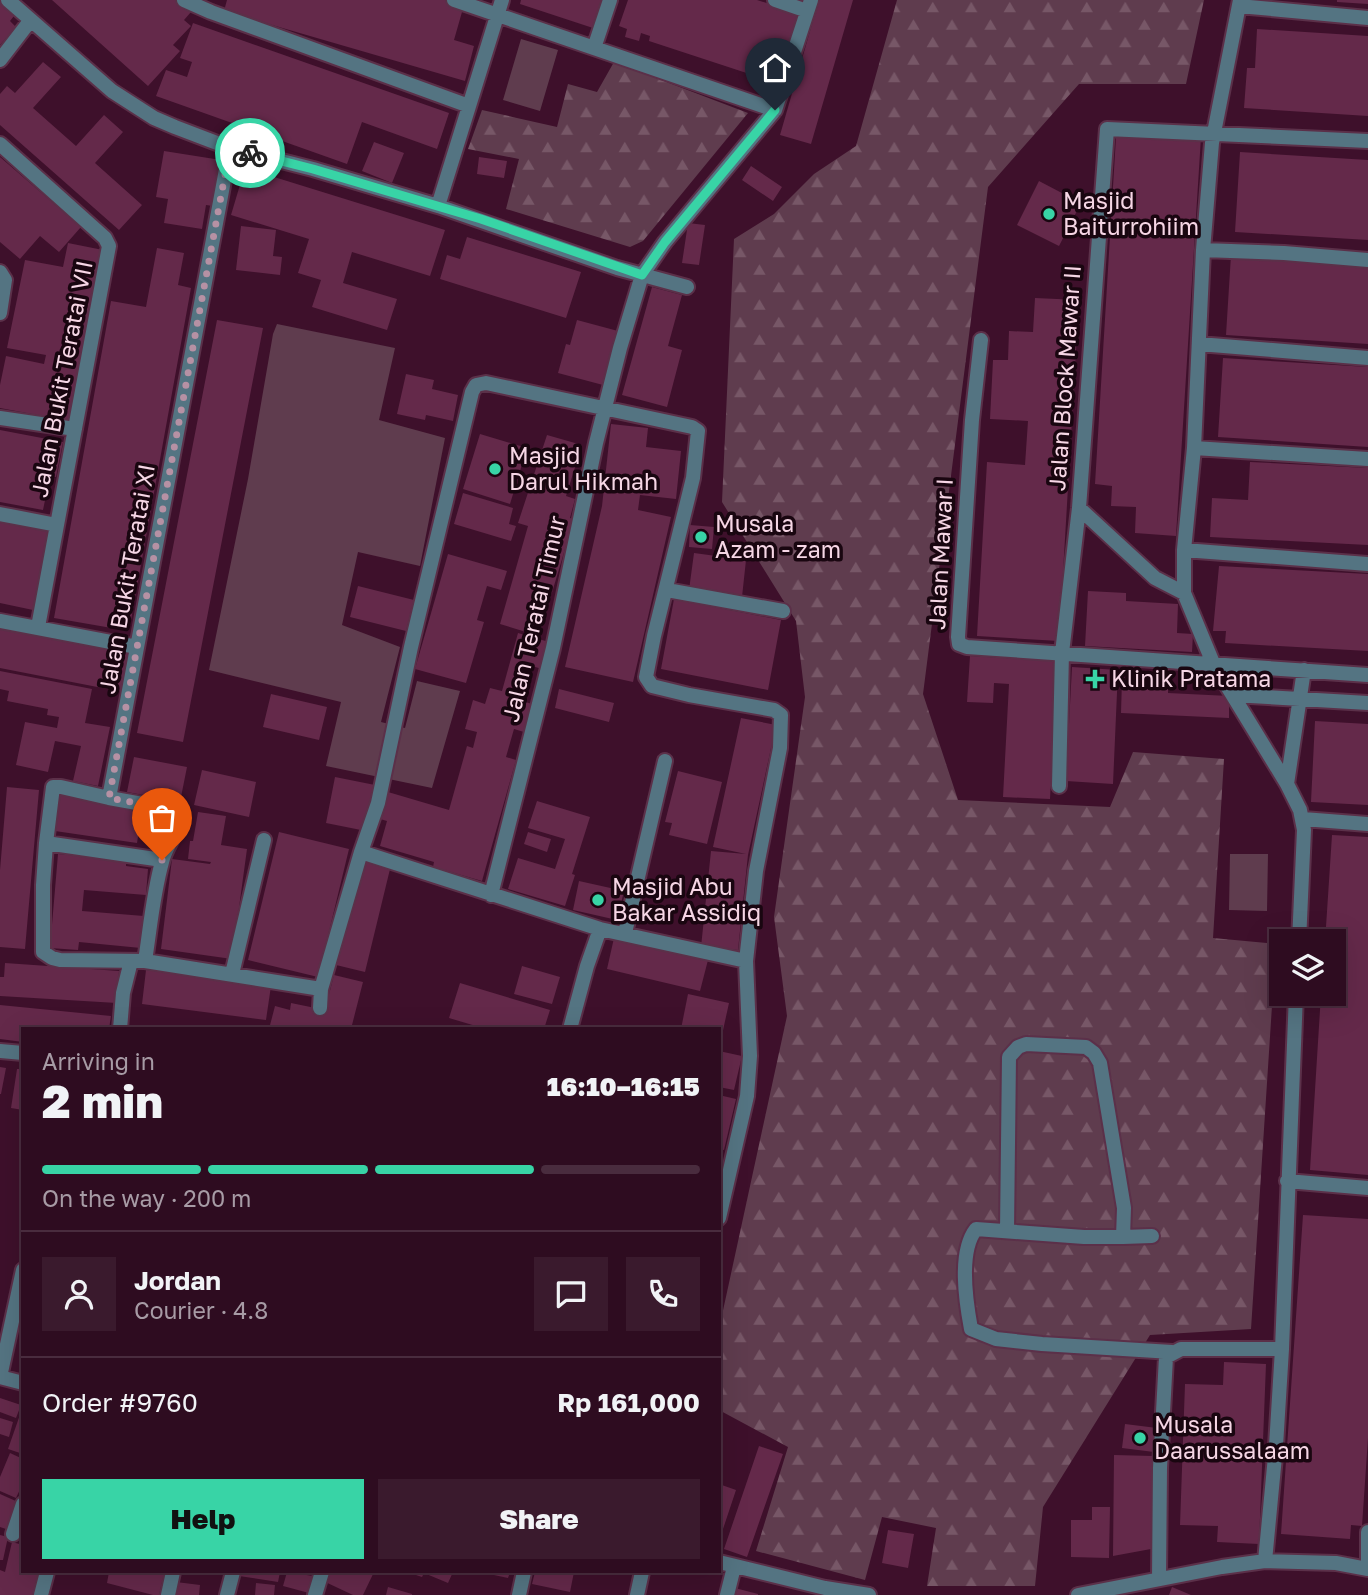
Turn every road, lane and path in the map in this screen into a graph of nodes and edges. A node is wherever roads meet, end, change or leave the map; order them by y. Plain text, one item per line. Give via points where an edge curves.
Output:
1 (8, 0) edge
2 (184, 0) edge
3 (454, 0) edge
4 (610, 0) edge
5 (775, 0) edge
6 (1240, 3) edge
7 (809, 5) edge
8 (500, 7) edge
9 (1368, 18) edge
10 (30, 21) junction
11 (594, 48) junction
12 (0, 60) edge
13 (469, 106) junction
14 (775, 110) junction
15 (1214, 133) junction
16 (1368, 141) edge
17 (0, 144) edge
18 (230, 148) junction
19 (438, 206) junction
20 (1203, 250) junction
21 (1368, 260) edge
22 (0, 272) edge
23 (642, 275) junction
24 (687, 287) dead end
25 (0, 313) edge
26 (981, 340) dead end
27 (1199, 344) junction
28 (1368, 358) edge
29 (606, 409) junction
30 (0, 418) edge
31 (75, 429) junction
32 (1194, 448) junction
33 (1368, 459) edge
34 (1079, 508) junction
35 (0, 514) edge
36 (57, 525) junction
37 (1184, 550) junction
38 (1368, 564) edge
39 (667, 590) junction
40 (1184, 593) junction
41 (783, 611) dead end
42 (0, 621) edge
43 (38, 627) junction
44 (137, 647) junction
45 (1062, 653) junction
46 (1213, 663) junction
47 (1304, 670) junction
48 (1368, 675) edge
49 (1233, 695) junction
50 (1300, 699) junction
51 (1368, 703) edge
52 (666, 761) dead end
53 (1287, 784) junction
54 (1059, 786) dead end
55 (109, 798) junction
56 (1303, 819) junction
57 (1368, 824) edge
58 (264, 840) dead end
59 (46, 843) junction
60 (361, 852) junction
61 (162, 860) junction
62 (491, 895) junction
63 (600, 929) junction
64 (1300, 929) edge
65 (625, 933) junction
66 (138, 961) junction
67 (746, 961) junction
68 (232, 974) junction
69 (321, 989) junction
70 (1295, 1006) edge
71 (320, 1008) dead end
72 (120, 1027) edge
73 (571, 1027) edge
74 (0, 1051) edge
75 (21, 1053) edge
76 (1287, 1181) junction
77 (1368, 1188) edge
78 (721, 1209) edge
79 (1007, 1230) junction
80 (1152, 1236) dead end
81 (1123, 1237) junction
82 (21, 1279) edge
83 (1282, 1349) junction
84 (1172, 1352) junction
85 (0, 1377) edge
86 (21, 1382) edge
87 (21, 1509) edge
88 (1368, 1532) edge
89 (12, 1534) edge
90 (1265, 1561) junction
91 (721, 1563) edge
92 (734, 1567) junction
93 (1368, 1567) edge
94 (47, 1573) edge
95 (173, 1573) edge
96 (233, 1573) edge
97 (323, 1573) edge
98 (524, 1573) edge
99 (642, 1573) edge
100 (1159, 1579) junction
101 (41, 1595) edge
102 (168, 1595) edge
103 (227, 1595) edge
104 (315, 1595) edge
105 (519, 1595) edge
106 (637, 1595) edge
107 (727, 1595) edge
108 (869, 1595) edge
109 (1078, 1595) edge

1 - 10 street
2 - 13 street
3 - 8 street
4 - 11 street
5 - 7 street
6 - 9 street
6 - 15 street
7 - 14 street
8 - 11 street
8 - 13 street
10 - 12 street
10 - 18 street via 136,108
11 - 14 street
13 - 19 street
14 - 23 street, Jalan Teratai Timur
15 - 16 street
15 - 20 street
15 - 34 street, Jalan Block Mawar II via 1107,129
17 - 31 street, Jalan Bukit Teratai VII via 108,242
18 - 19 street
18 - 44 street, Jalan Bukit Teratai XI
19 - 23 street
20 - 21 street
20 - 27 street
22 - 25 street via 5,290
23 - 24 street
23 - 29 street, Jalan Teratai Timur
26 - 45 street, Jalan Mawar I via 958,637 967,647
27 - 28 street
27 - 32 street
29 - 39 street via 698,431 693,478
29 - 60 street via 486,383 474,387 378,803
29 - 62 street, Jalan Teratai Timur via 551,659
30 - 31 street
31 - 36 street, Jalan Bukit Teratai VII
32 - 33 street
32 - 37 street
34 - 40 street via 1156,578
34 - 45 street, Jalan Block Mawar II
35 - 36 street
36 - 43 street, Jalan Bukit Teratai VII
37 - 38 street
37 - 40 street
39 - 41 street
39 - 67 street via 646,670 652,686 774,710 782,719
40 - 46 street
42 - 43 street
43 - 44 street
44 - 55 street, Jalan Bukit Teratai XI
45 - 46 street, Jalan Mawar I
45 - 54 street, Jalan Block Mawar II
46 - 47 street, Jalan Mawar I
46 - 49 street
47 - 48 street, Jalan Mawar I
47 - 50 street
49 - 50 street
49 - 53 street
50 - 51 street
50 - 53 street
52 - 65 street
53 - 56 street
55 - 59 street via 53,788
55 - 61 street via 176,810 178,827
56 - 57 street
56 - 64 street
58 - 68 street
59 - 61 street
59 - 66 street via 43,952 60,960
60 - 62 street
60 - 69 street
61 - 66 street
62 - 63 street
63 - 65 street
63 - 73 street
65 - 67 street
66 - 68 street
66 - 72 street via 123,993
67 - 78 street via 747,1096
68 - 69 street
69 - 71 street
70 - 76 street
74 - 75 street
76 - 77 street
76 - 83 street
79 - 81 street
79 - 81 street via 1009,1058 1026,1044 1086,1047 1100,1063 1124,1208
79 - 84 street via 976,1229 969,1238 965,1282 971,1329 996,1339 1042,1345
80 - 81 street
82 - 85 street
83 - 84 street
83 - 90 street
84 - 100 street via 1164,1361
85 - 86 street
87 - 89 street
88 - 93 street
90 - 93 street
90 - 100 street
91 - 92 street
92 - 107 street
92 - 108 street
94 - 101 street
95 - 102 street
96 - 103 street
97 - 104 street
98 - 105 street
99 - 106 street
100 - 109 street

